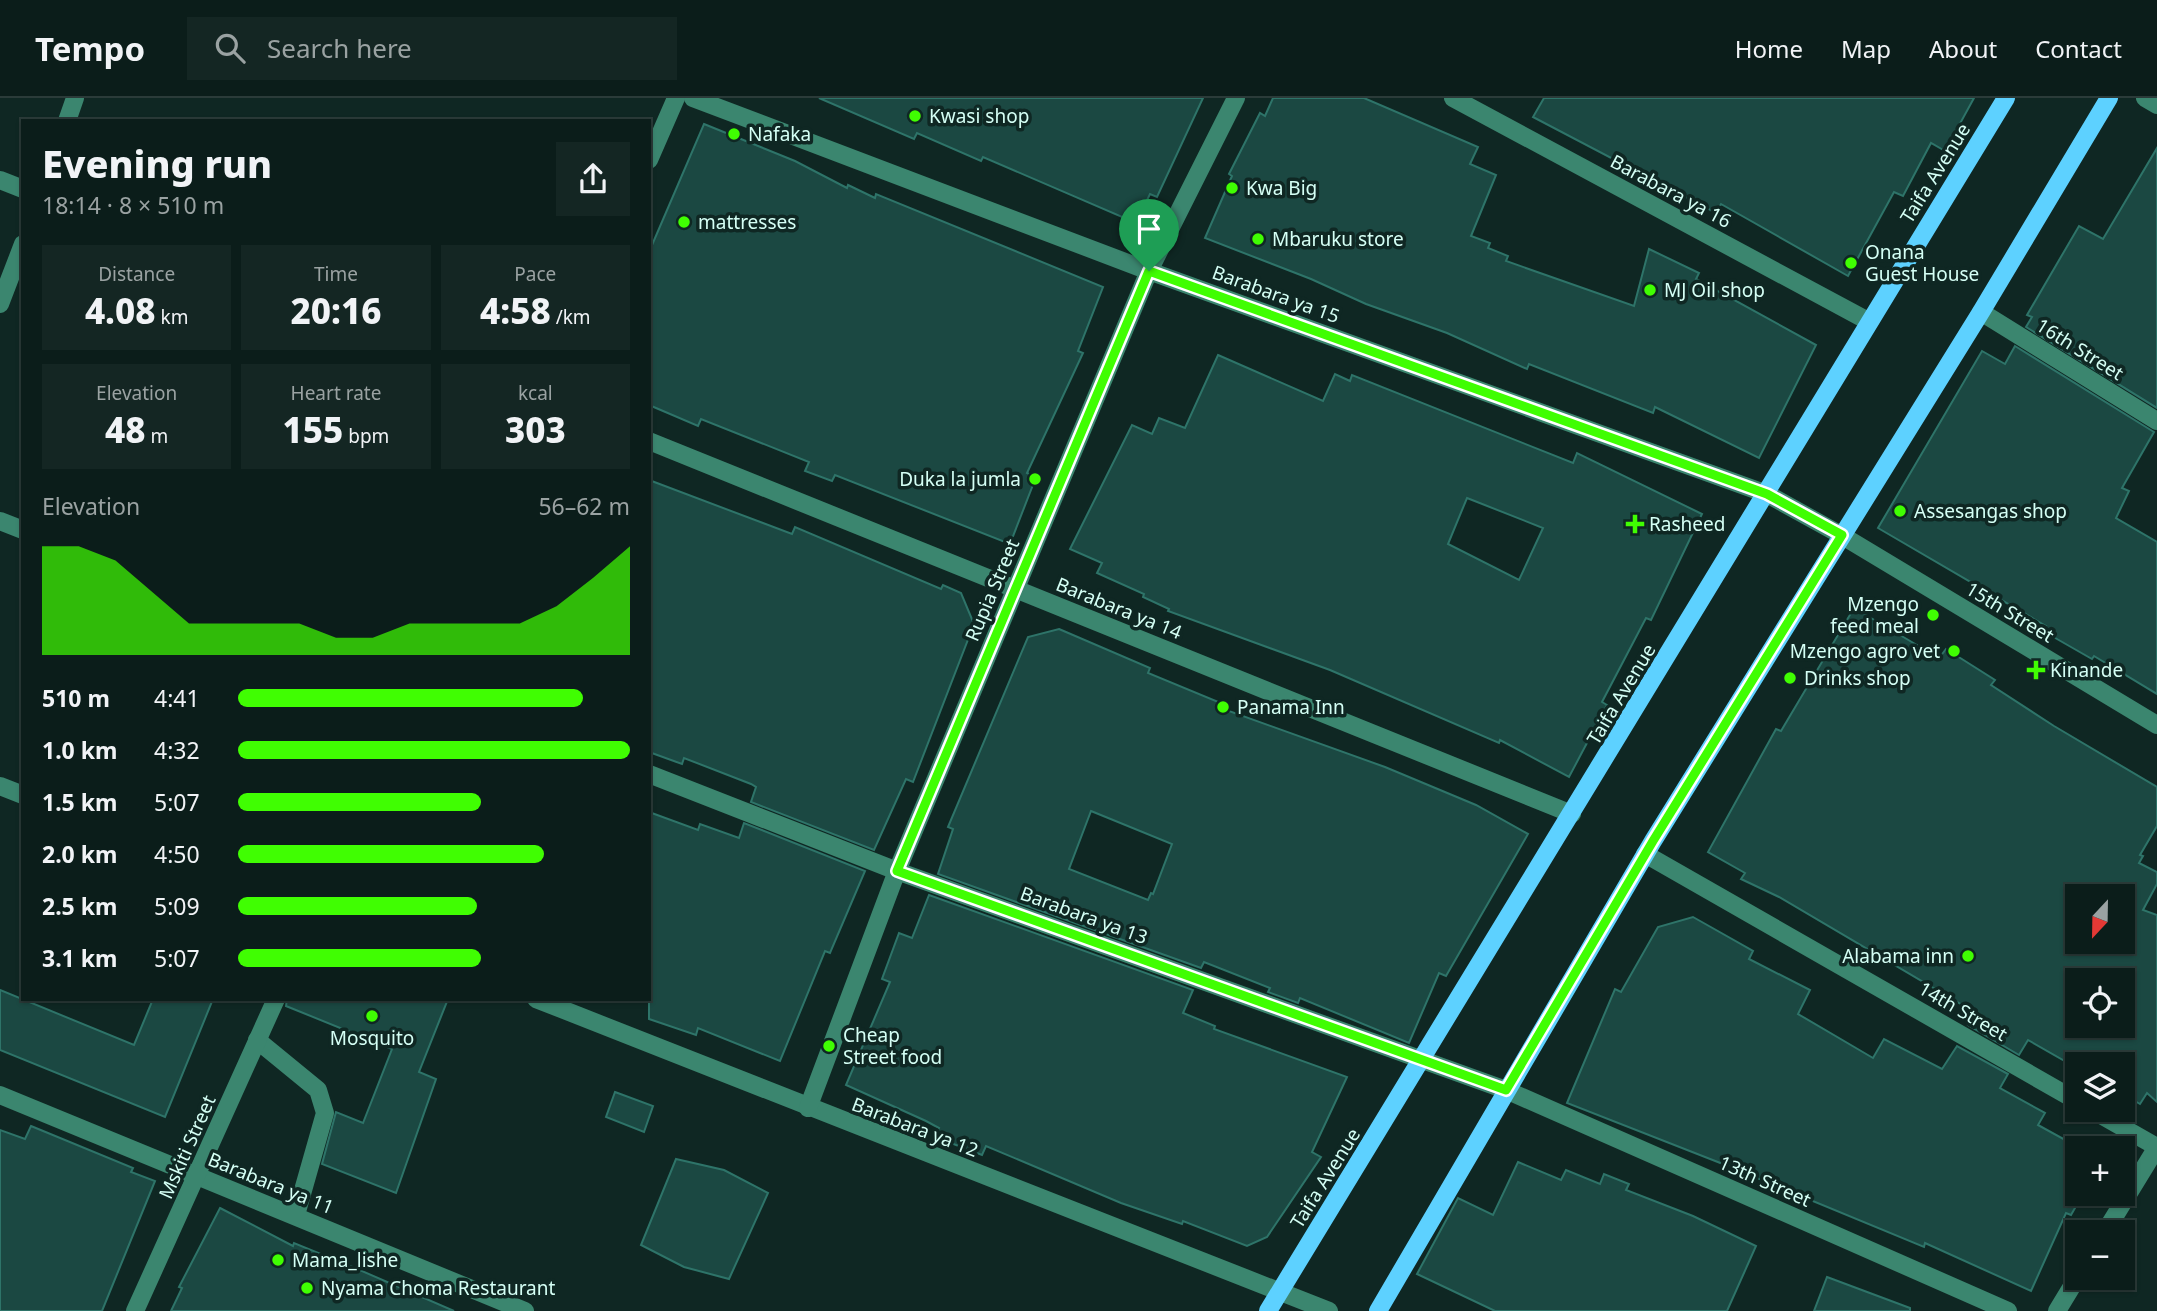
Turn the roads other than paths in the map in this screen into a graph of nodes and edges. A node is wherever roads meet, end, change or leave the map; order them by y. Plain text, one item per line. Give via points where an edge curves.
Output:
1 (75, 98) edge
2 (676, 98) edge
3 (693, 98) edge
4 (1236, 98) edge
5 (1453, 98) edge
6 (2006, 98) edge
7 (2109, 98) edge
8 (2145, 98) edge
9 (2157, 105) edge
10 (68, 119) edge
11 (651, 155) edge
12 (0, 180) edge
13 (21, 188) edge
14 (21, 249) edge
15 (1149, 271) junction
16 (0, 304) edge
17 (1981, 312) junction
18 (1868, 321) junction
19 (2157, 421) edge
20 (651, 443) edge
21 (1767, 494) junction
22 (0, 521) edge
23 (21, 529) edge
24 (1842, 535) junction
25 (1015, 589) junction
26 (2157, 725) edge
27 (651, 775) edge
28 (0, 786) edge
29 (21, 794) edge
30 (1572, 814) junction
31 (1645, 854) junction
32 (897, 871) junction
33 (275, 1001) edge
34 (541, 1001) edge
35 (257, 1040) junction
36 (1424, 1058) junction
37 (1506, 1090) junction
38 (2065, 1094) edge
39 (0, 1096) edge
40 (808, 1108) junction
41 (2113, 1122) edge
42 (2157, 1147) edge
43 (197, 1176) junction
44 (296, 1215) junction
45 (2112, 1220) edge
46 (2070, 1290) edge
47 (1279, 1292) junction
48 (135, 1311) edge
49 (525, 1311) edge
50 (1268, 1311) edge
51 (1329, 1311) edge
52 (1378, 1311) edge
53 (2007, 1311) edge
54 (2057, 1311) edge

1 - 10 street
2 - 11 street
3 - 15 street, Barabara ya 15
4 - 15 street, Rupia Street
5 - 18 street, Barabara ya 16
6 - 18 main road, Taifa Avenue
7 - 17 main road
8 - 9 street
12 - 13 street
14 - 16 street
15 - 21 street, Barabara ya 15
15 - 25 street, Rupia Street
17 - 19 street, 16th Street
17 - 24 main road
18 - 21 main road, Taifa Avenue
20 - 25 street, Barabara ya 14
21 - 24 street, Barabara ya 15
21 - 30 main road, Taifa Avenue
22 - 23 street
24 - 26 street, 15th Street
24 - 31 main road
25 - 30 street, Barabara ya 14
25 - 32 street, Rupia Street
27 - 32 street, Barabara ya 13
28 - 29 street
30 - 36 main road, Taifa Avenue
31 - 37 main road
31 - 38 street, 14th Street
32 - 36 street, Barabara ya 13
32 - 40 street, Rupia Street
33 - 35 street, Mskiti Street
34 - 40 street, Barabara ya 12
35 - 43 street, Mskiti Street
35 - 44 street via 318,1090 325,1113
36 - 37 street, Barabara ya 13
36 - 47 main road, Taifa Avenue
37 - 52 main road
37 - 53 street, 13th Street
39 - 43 street, Barabara ya 11
40 - 47 street, Barabara ya 12
41 - 42 street
42 - 45 street
43 - 44 street, Barabara ya 11
43 - 48 street, Mskiti Street
44 - 49 street, Barabara ya 11
46 - 54 street
47 - 50 main road, Taifa Avenue
47 - 51 street, Barabara ya 12

